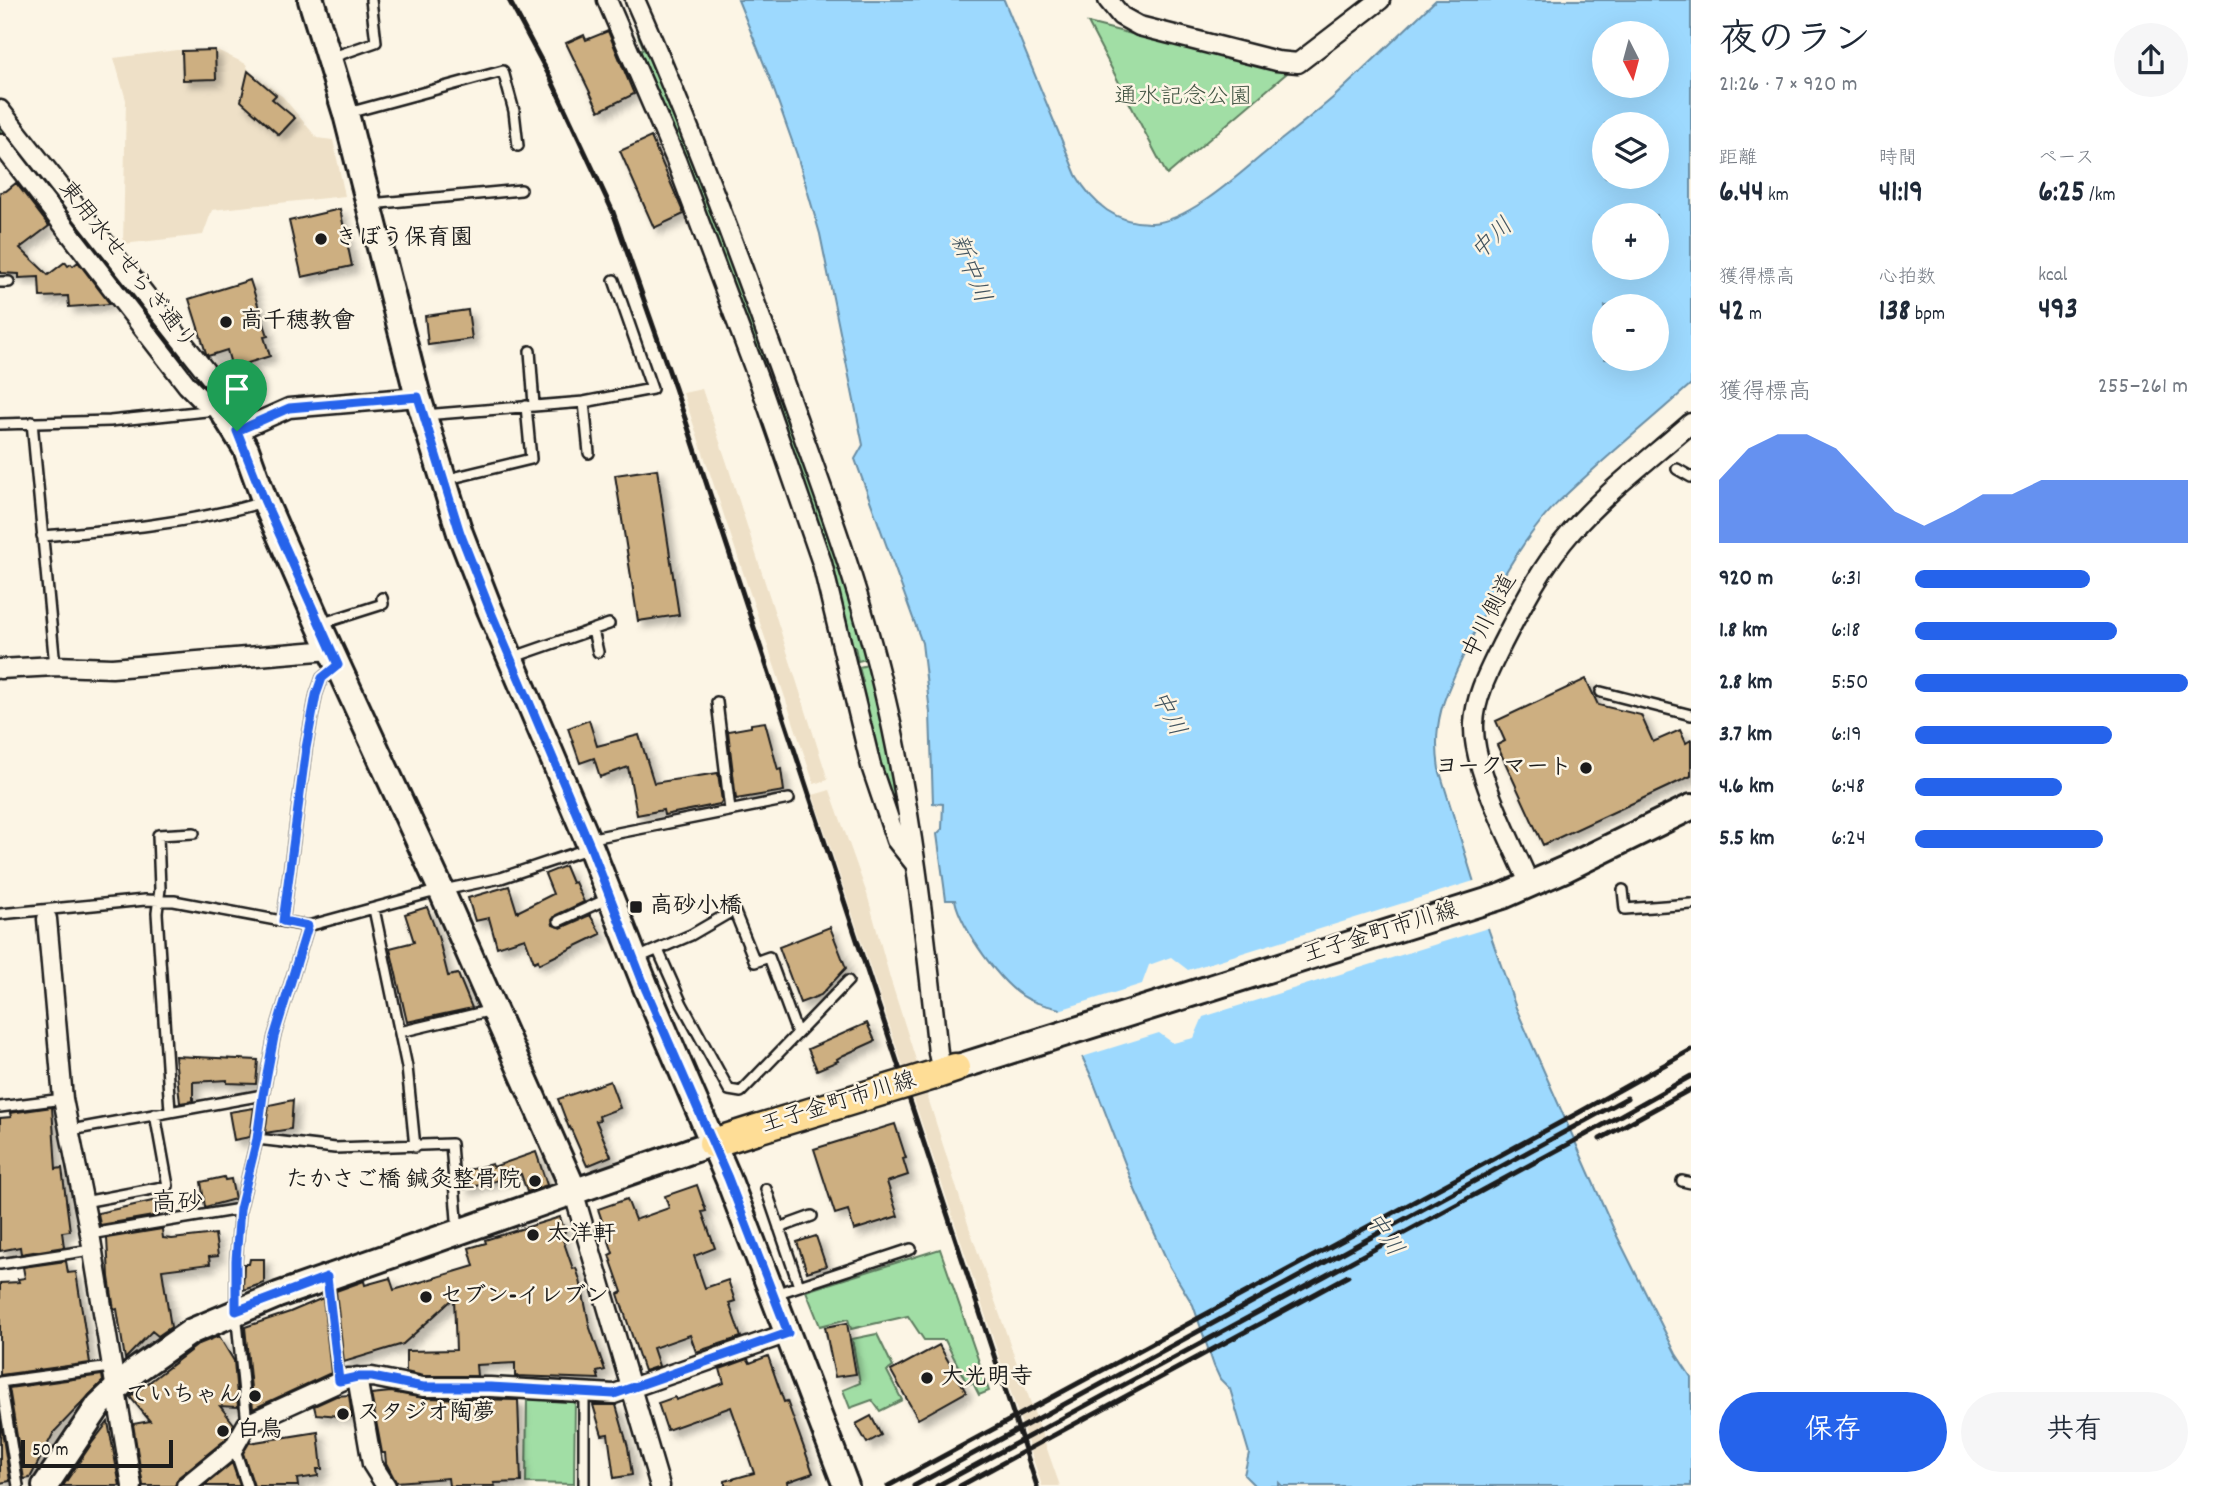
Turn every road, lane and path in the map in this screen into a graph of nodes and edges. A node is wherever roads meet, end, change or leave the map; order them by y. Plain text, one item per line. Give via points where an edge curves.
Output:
1 (311, 0) edge
2 (371, 0) edge
3 (607, 0) edge
4 (635, 0) edge
5 (1108, 0) edge
6 (1378, 1) edge
7 (329, 59) junction
8 (0, 110) edge
9 (346, 114) junction
10 (0, 143) edge
11 (518, 145) dead end
12 (521, 190) dead end
13 (369, 204) junction
14 (614, 281) dead end
15 (530, 351) dead end
16 (584, 402) junction
17 (420, 406) junction
18 (530, 406) junction
19 (221, 409) junction
20 (32, 422) junction
21 (0, 424) edge
22 (1691, 424) edge
23 (237, 431) junction
24 (589, 453) dead end
25 (1677, 469) dead end
26 (1691, 477) edge
27 (443, 480) junction
28 (265, 502) junction
29 (42, 536) junction
30 (382, 598) dead end
31 (609, 624) dead end
32 (318, 625) junction
33 (593, 630) junction
34 (598, 652) dead end
35 (334, 657) junction
36 (510, 658) junction
37 (55, 666) junction
38 (0, 669) edge
39 (1601, 692) dead end
40 (717, 702) dead end
41 (1691, 715) edge
42 (789, 799) dead end
43 (1691, 807) edge
44 (730, 810) junction
45 (194, 833) dead end
46 (589, 843) junction
47 (916, 864) junction
48 (1530, 885) junction
49 (1623, 890) dead end
50 (442, 891) junction
51 (611, 897) junction
52 (159, 900) junction
53 (1691, 904) edge
54 (374, 909) junction
55 (0, 914) edge
56 (47, 915) junction
57 (283, 921) junction
58 (559, 921) dead end
59 (308, 926) junction
60 (658, 950) junction
61 (634, 960) junction
62 (848, 981) dead end
63 (494, 1007) junction
64 (400, 1032) junction
65 (797, 1033) junction
66 (944, 1072) junction
67 (263, 1095) junction
68 (63, 1099) junction
69 (0, 1107) edge
70 (170, 1111) junction
71 (155, 1114) junction
72 (71, 1130) junction
73 (257, 1139) junction
74 (713, 1143) junction
75 (415, 1147) junction
76 (766, 1189) dead end
77 (574, 1194) junction
78 (84, 1202) junction
79 (240, 1209) junction
80 (812, 1216) dead end
81 (779, 1228) junction
82 (458, 1233) junction
83 (90, 1242) junction
84 (911, 1249) dead end
85 (0, 1265) edge
86 (327, 1277) junction
87 (799, 1286) junction
88 (773, 1295) junction
89 (236, 1311) junction
90 (788, 1333) junction
91 (113, 1378) junction
92 (348, 1379) junction
93 (1, 1382) edge
94 (632, 1390) junction
95 (584, 1393) junction
96 (247, 1424) junction
97 (234, 1447) junction
98 (18, 1486) edge
99 (44, 1486) edge
100 (131, 1486) edge
101 (186, 1486) edge
102 (247, 1486) edge
103 (386, 1486) edge
104 (584, 1486) edge
105 (660, 1486) edge
106 (846, 1486) edge

1 - 7 street
2 - 7 lane via 376,42
3 - 47 street via 676,160 760,381 822,563 871,766 896,839
4 - 47 street via 700,154 833,514 884,693
5 - 6 street via 1121,16 1139,26 1298,63
7 - 9 street
8 - 19 street via 211,378
9 - 11 lane via 503,71
9 - 13 street
10 - 19 street, 東用水せせらぎ通り via 187,386
12 - 13 lane
13 - 17 street
14 - 16 lane via 652,388
15 - 18 lane
16 - 18 lane
16 - 24 lane
17 - 18 lane
17 - 23 street via 289,408
17 - 27 street
18 - 27 lane via 531,459
19 - 20 lane via 136,419
19 - 23 street
20 - 21 lane
20 - 29 lane
22 - 48 street, 中川側道 via 1607,496 1550,558 1518,612 1479,699 1474,724 1477,752
23 - 28 street
25 - 26 lane
27 - 36 street
28 - 29 lane via 124,528
28 - 32 street
29 - 37 lane
30 - 32 lane via 383,604
31 - 33 lane
32 - 35 street
33 - 34 lane
33 - 36 lane
35 - 37 street via 112,668
35 - 50 street
35 - 57 lane via 316,695
36 - 46 street
37 - 38 street
39 - 41 lane
40 - 44 lane
42 - 44 lane
43 - 48 street, 王子金町市川線
44 - 46 lane
45 - 52 lane via 158,835
46 - 50 lane via 501,878
46 - 51 street
47 - 66 street via 937,1053
48 - 66 street, 王子金町市川線
49 - 53 lane via 1625,909
50 - 54 lane
50 - 63 street
51 - 58 lane
51 - 61 street
52 - 56 lane
52 - 57 lane
52 - 70 lane via 156,912
54 - 59 lane
54 - 64 lane
55 - 56 lane
56 - 68 street
57 - 59 lane
59 - 67 lane via 274,1037
60 - 61 lane
60 - 65 lane via 734,910 755,962 769,957
60 - 65 lane via 729,1090 741,1092
61 - 74 street
62 - 65 lane
63 - 64 lane
63 - 77 street
64 - 75 lane
66 - 74 main road, 王子金町市川線, bridge
67 - 70 lane
67 - 73 lane
68 - 69 lane
68 - 72 street
70 - 71 lane
71 - 72 lane
71 - 78 lane via 168,1186
72 - 78 street
73 - 75 lane via 335,1148
73 - 79 lane
74 - 77 street, 王子金町市川線
74 - 88 street
75 - 82 lane via 451,1144
76 - 81 lane
77 - 82 street, 王子金町市川線
77 - 94 street
78 - 83 street
79 - 83 lane
79 - 89 lane
80 - 81 lane
81 - 87 lane
82 - 86 street, 王子金町市川線
83 - 85 lane
83 - 91 street
84 - 87 lane
86 - 89 street, 王子金町市川線
86 - 92 lane
87 - 88 lane
88 - 90 street
89 - 91 street, 王子金町市川線
89 - 96 lane
90 - 94 street
90 - 106 street
91 - 93 lane
91 - 99 street, 王子金町市川線
91 - 100 street
92 - 95 street via 372,1377 423,1387
92 - 96 street
92 - 103 street via 372,1464
93 - 98 lane
94 - 95 street
94 - 105 street
95 - 104 lane
96 - 97 street
97 - 101 street
97 - 102 lane

